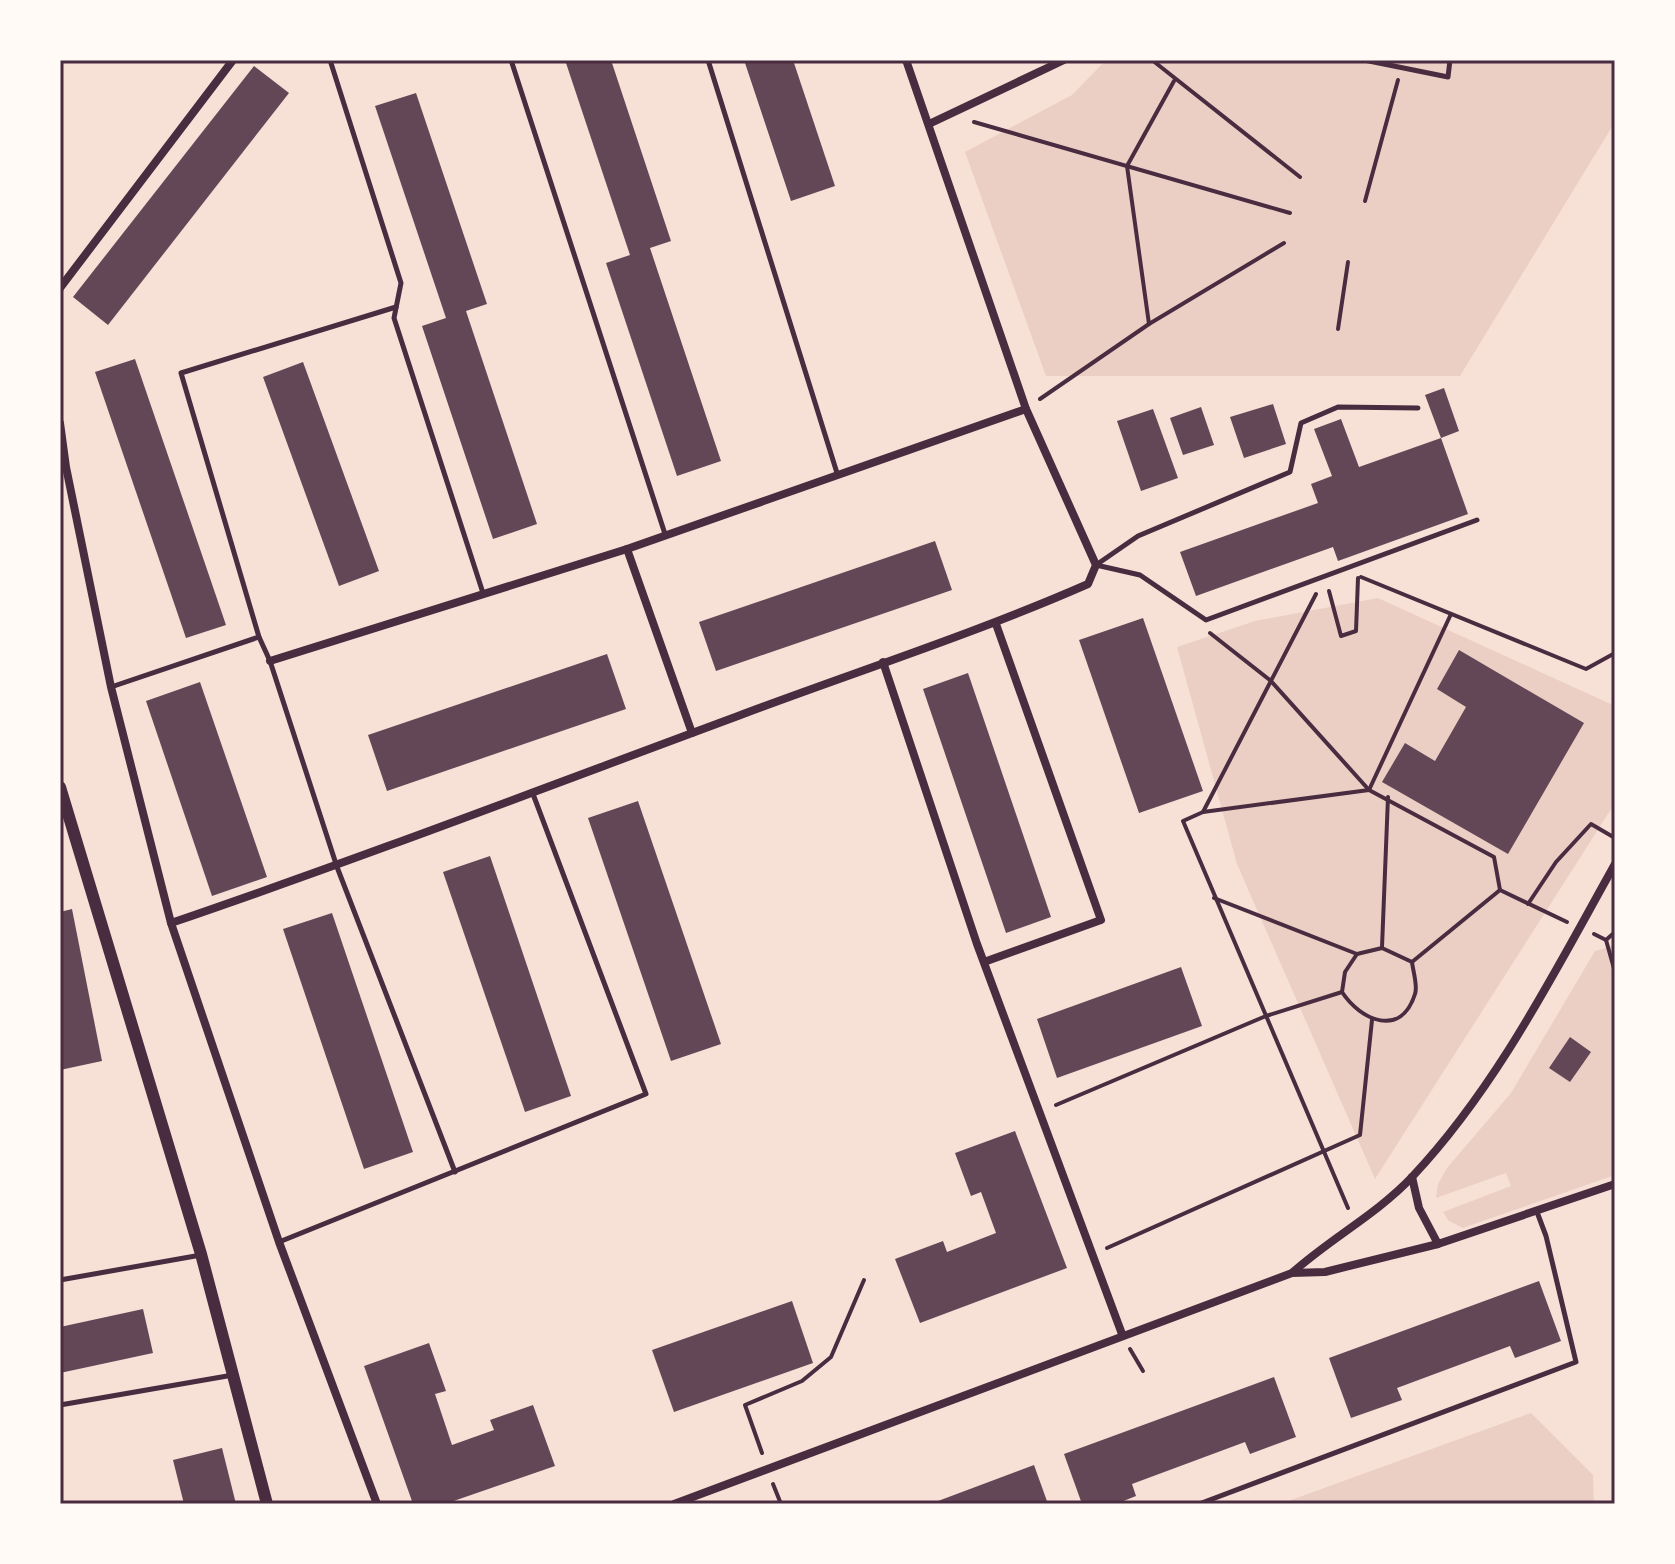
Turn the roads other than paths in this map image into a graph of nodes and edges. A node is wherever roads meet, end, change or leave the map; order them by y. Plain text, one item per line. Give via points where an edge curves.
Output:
1 (233, 60) edge
2 (330, 60) edge
3 (511, 60) edge
4 (708, 60) edge
5 (906, 60) edge
6 (1063, 60) edge
7 (1364, 60) edge
8 (1450, 60) edge
9 (929, 124) junction
10 (60, 288) edge
11 (396, 307) junction
12 (1418, 408) dead end
13 (1026, 409) junction
14 (60, 423) edge
15 (837, 473) junction
16 (1477, 520) dead end
17 (665, 534) junction
18 (627, 549) junction
19 (1096, 565) junction
20 (484, 597) junction
21 (996, 624) junction
22 (259, 637) junction
23 (270, 661) junction
24 (883, 662) junction
25 (111, 687) junction
26 (692, 733) junction
27 (60, 787) edge
28 (533, 794) junction
29 (1615, 864) edge
30 (337, 867) junction
31 (171, 923) junction
32 (984, 962) junction
33 (455, 1172) junction
34 (1412, 1177) junction
35 (1615, 1184) edge
36 (1537, 1212) junction
37 (279, 1242) junction
38 (1438, 1244) junction
39 (201, 1254) junction
40 (1292, 1273) junction
41 (60, 1280) edge
42 (1122, 1334) junction
43 (234, 1375) junction
44 (60, 1405) edge
45 (267, 1504) edge
46 (377, 1504) edge
47 (674, 1504) edge
48 (1199, 1504) edge

1 - 10 street
2 - 11 lane via 401,283
3 - 17 lane
4 - 15 lane
5 - 9 street
6 - 9 street
7 - 8 lane via 1448,77
9 - 13 street
11 - 20 lane via 394,318
11 - 22 lane via 181,373
12 - 19 lane via 1338,407 1301,423 1290,472 1138,536
13 - 15 street
13 - 19 street
14 - 25 street
15 - 17 street
16 - 19 lane via 1206,620 1140,575
17 - 18 street
18 - 20 street
18 - 26 street
19 - 21 street via 1088,584
20 - 23 street
21 - 24 street
21 - 32 street via 1101,920
22 - 23 lane
22 - 25 lane
23 - 30 lane
24 - 26 street
24 - 32 street
25 - 31 street
26 - 28 street
27 - 39 street
28 - 30 street
28 - 33 lane via 646,1094
29 - 34 street via 1479,1095
30 - 31 street
30 - 33 lane
31 - 37 street
32 - 42 street
33 - 37 lane
34 - 38 street via 1419,1208
34 - 40 street
35 - 36 street
36 - 38 street
36 - 48 lane via 1576,1362
37 - 46 street
38 - 40 street via 1325,1272
39 - 41 lane
39 - 43 street
40 - 42 street
42 - 47 street
43 - 44 lane
43 - 45 street

